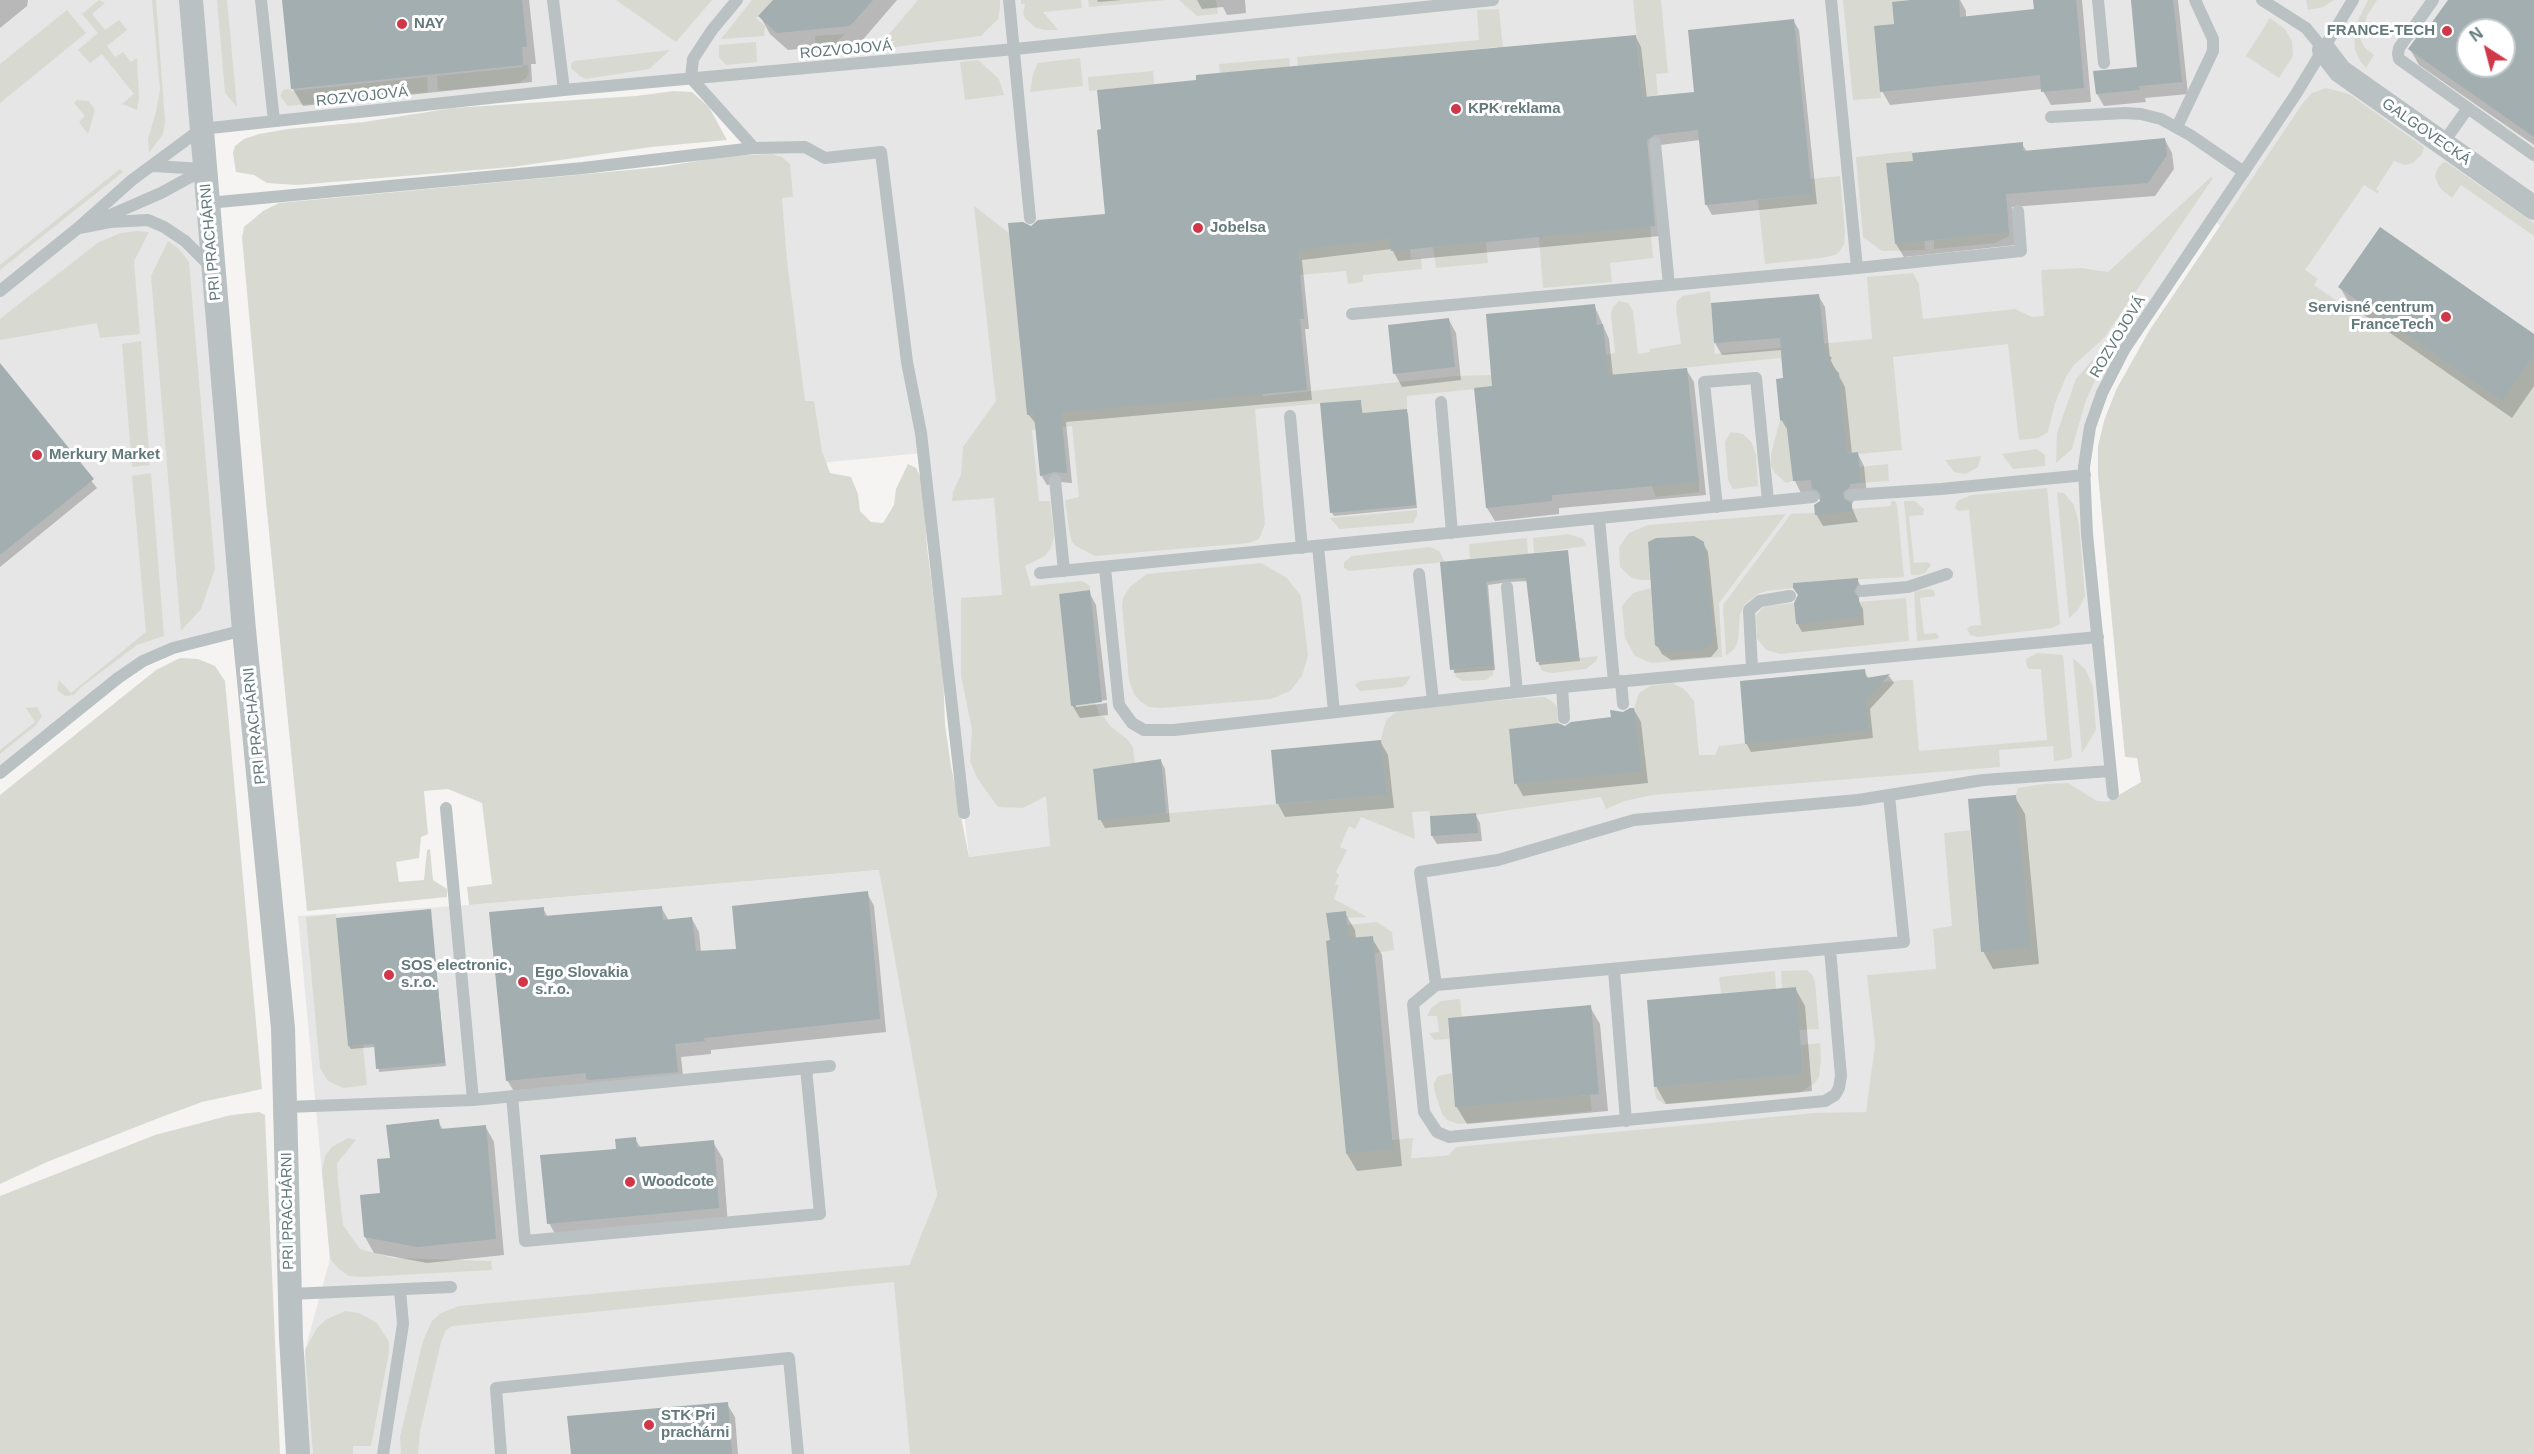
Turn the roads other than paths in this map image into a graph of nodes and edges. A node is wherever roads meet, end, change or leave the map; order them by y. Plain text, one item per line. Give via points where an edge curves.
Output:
1 (191, 0) edge
2 (261, 0) edge
3 (553, 0) edge
4 (737, 0) edge
5 (1009, 0) edge
6 (1492, 0) edge
7 (1831, 0) edge
8 (2098, 0) edge
9 (2195, 0) edge
10 (2262, 0) edge
11 (2353, 0) edge
12 (2433, 0) edge
13 (1015, 49) junction
14 (2324, 50) junction
15 (2104, 63) dead end
16 (691, 78) junction
17 (564, 90) junction
18 (2468, 108) junction
19 (2050, 117) dead end
20 (274, 121) junction
21 (2177, 127) junction
22 (201, 129) junction
23 (1655, 143) dead end
24 (2443, 143) junction
25 (754, 148) junction
26 (2534, 155) edge
27 (152, 166) junction
28 (205, 169) junction
29 (2244, 172) junction
30 (208, 202) junction
31 (2534, 208) edge
32 (2018, 211) dead end
33 (1030, 218) dead end
34 (78, 228) junction
35 (1857, 268) junction
36 (214, 269) junction
37 (1670, 285) junction
38 (0, 291) edge
39 (1352, 314) dead end
40 (1441, 402) dead end
41 (1290, 416) dead end
42 (2085, 475) junction
43 (1055, 480) dead end
44 (1851, 495) dead end
45 (1813, 497) dead end
46 (1768, 501) junction
47 (1717, 507) junction
48 (1599, 518) junction
49 (1452, 533) junction
50 (1318, 546) junction
51 (1302, 548) junction
52 (1105, 568) junction
53 (1064, 571) junction
54 (1040, 573) dead end
55 (1419, 574) dead end
56 (1947, 574) dead end
57 (1507, 587) dead end
58 (1862, 591) dead end
59 (1790, 596) dead end
60 (244, 630) junction
61 (2098, 637) junction
62 (1752, 669) junction
63 (1618, 682) junction
64 (1562, 687) junction
65 (1517, 692) junction
66 (1433, 701) junction
67 (1623, 704) dead end
68 (1334, 712) junction
69 (1564, 718) dead end
70 (2110, 771) junction
71 (0, 773) edge
72 (2113, 794) dead end
73 (1889, 796) junction
74 (446, 808) dead end
75 (964, 813) dead end
76 (1830, 949) junction
77 (1614, 970) junction
78 (1436, 985) junction
79 (830, 1066) dead end
80 (806, 1068) junction
81 (512, 1096) junction
82 (473, 1100) junction
83 (287, 1107) junction
84 (1626, 1121) junction
85 (451, 1287) dead end
86 (400, 1290) junction
87 (290, 1294) junction
88 (298, 1454) edge
89 (383, 1454) edge
90 (501, 1454) edge
91 (798, 1454) edge

1 - 22 street, PRI PRACHÁRNI
2 - 20 lane
3 - 17 lane
4 - 16 lane via 693,59
5 - 13 lane
6 - 13 lane, ROZVOJOVÁ
7 - 35 lane
8 - 15 lane
9 - 21 lane via 2213,39 2213,51
10 - 14 lane via 2306,28
11 - 14 lane, ROZVOJOVÁ
12 - 18 lane via 2397,54 2405,64
13 - 16 lane, ROZVOJOVÁ
13 - 33 lane
14 - 24 street, GALGOVECKÁ via 2340,71
14 - 29 lane, ROZVOJOVÁ
16 - 17 lane, ROZVOJOVÁ
16 - 25 lane
17 - 20 lane, ROZVOJOVÁ
18 - 24 lane
18 - 26 lane
19 - 21 lane via 2141,114 2161,118
20 - 22 lane, ROZVOJOVÁ
21 - 29 lane
22 - 27 lane
22 - 28 street, PRI PRACHÁRNI
23 - 37 lane
24 - 31 street, GALGOVECKÁ
25 - 30 lane via 584,168
25 - 75 lane via 805,147 825,158 881,152 907,362 921,433
27 - 28 lane
27 - 34 lane
28 - 30 street, PRI PRACHÁRNI
28 - 34 lane via 161,193
29 - 42 lane, ROZVOJOVÁ via 2124,350 2090,427
30 - 36 street, PRI PRACHÁRNI
32 - 35 lane via 2021,251
34 - 36 lane via 148,220 184,241
34 - 38 lane
35 - 37 lane
36 - 60 street, PRI PRACHÁRNI
37 - 39 lane
40 - 49 lane
41 - 51 lane
42 - 44 lane
42 - 61 lane, ROZVOJOVÁ
43 - 53 lane
45 - 46 lane
46 - 47 lane
46 - 47 lane via 1756,378 1704,382
47 - 48 lane
48 - 49 lane
48 - 63 lane
49 - 50 lane
50 - 51 lane
50 - 68 lane
51 - 52 lane
52 - 53 lane
52 - 68 lane via 1119,705 1132,723 1144,730 1174,730
53 - 54 lane
55 - 66 lane
56 - 58 lane via 1908,587
57 - 65 lane
59 - 62 lane via 1760,601 1749,610
60 - 71 lane via 173,648 143,661
60 - 83 street, PRI PRACHÁRNI via 274,920
61 - 62 lane
61 - 70 lane, ROZVOJOVÁ
62 - 63 lane
63 - 64 lane
63 - 67 lane
64 - 65 lane
64 - 69 lane
65 - 66 lane
66 - 68 lane
70 - 72 lane, ROZVOJOVÁ
70 - 73 lane via 1983,780
73 - 76 lane via 1904,942
73 - 78 lane via 1634,820 1498,860 1420,872
74 - 82 lane
76 - 77 lane
76 - 84 lane via 1841,1076 1835,1095 1825,1101
77 - 78 lane
77 - 84 lane
78 - 84 lane via 1413,1004 1424,1112 1437,1132 1449,1137
79 - 80 lane
80 - 81 lane
80 - 81 lane via 820,1214 525,1242
81 - 82 lane
82 - 83 lane
83 - 87 street, PRI PRACHÁRNI
85 - 86 lane
86 - 87 lane
86 - 89 lane via 403,1324
87 - 88 street, PRI PRACHÁRNI
90 - 91 lane via 496,1388 789,1358

